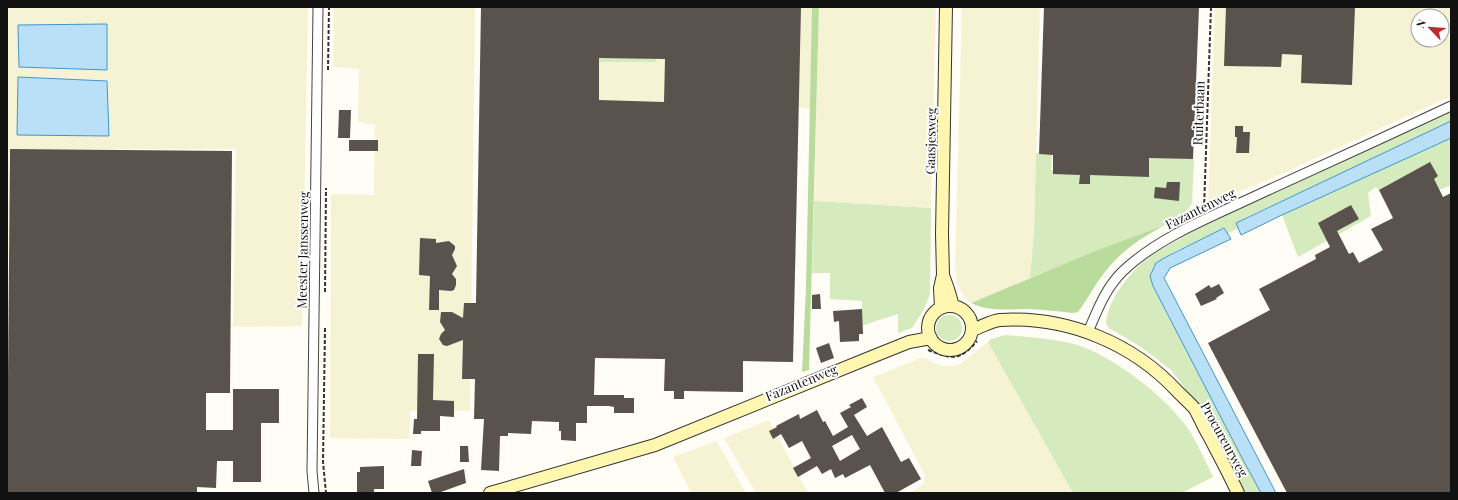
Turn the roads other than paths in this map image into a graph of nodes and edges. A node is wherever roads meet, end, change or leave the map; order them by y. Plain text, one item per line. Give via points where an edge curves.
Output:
1 (318, 7) edge
2 (946, 7) edge
3 (1451, 106) edge
4 (947, 307) junction
5 (973, 329) junction
6 (1088, 332) junction
7 (930, 333) junction
8 (314, 493) edge
9 (490, 493) edge
10 (1238, 493) edge

1 - 8 street, Meester Janssenweg via 312,428
2 - 4 main road, Gaasjesweg via 942,234 943,275 948,289
3 - 6 street, Fazantenweg via 1204,220 1150,249 1121,273 1110,287
4 - 5 main road via 963,310
4 - 7 main road via 932,316
5 - 6 main road via 1000,320 1045,322
5 - 7 main road via 964,345 956,349 939,347
6 - 10 main road, Procureurweg via 1112,342 1165,377 1194,409
7 - 9 main road, Fazantenweg via 917,334 909,342 655,445

